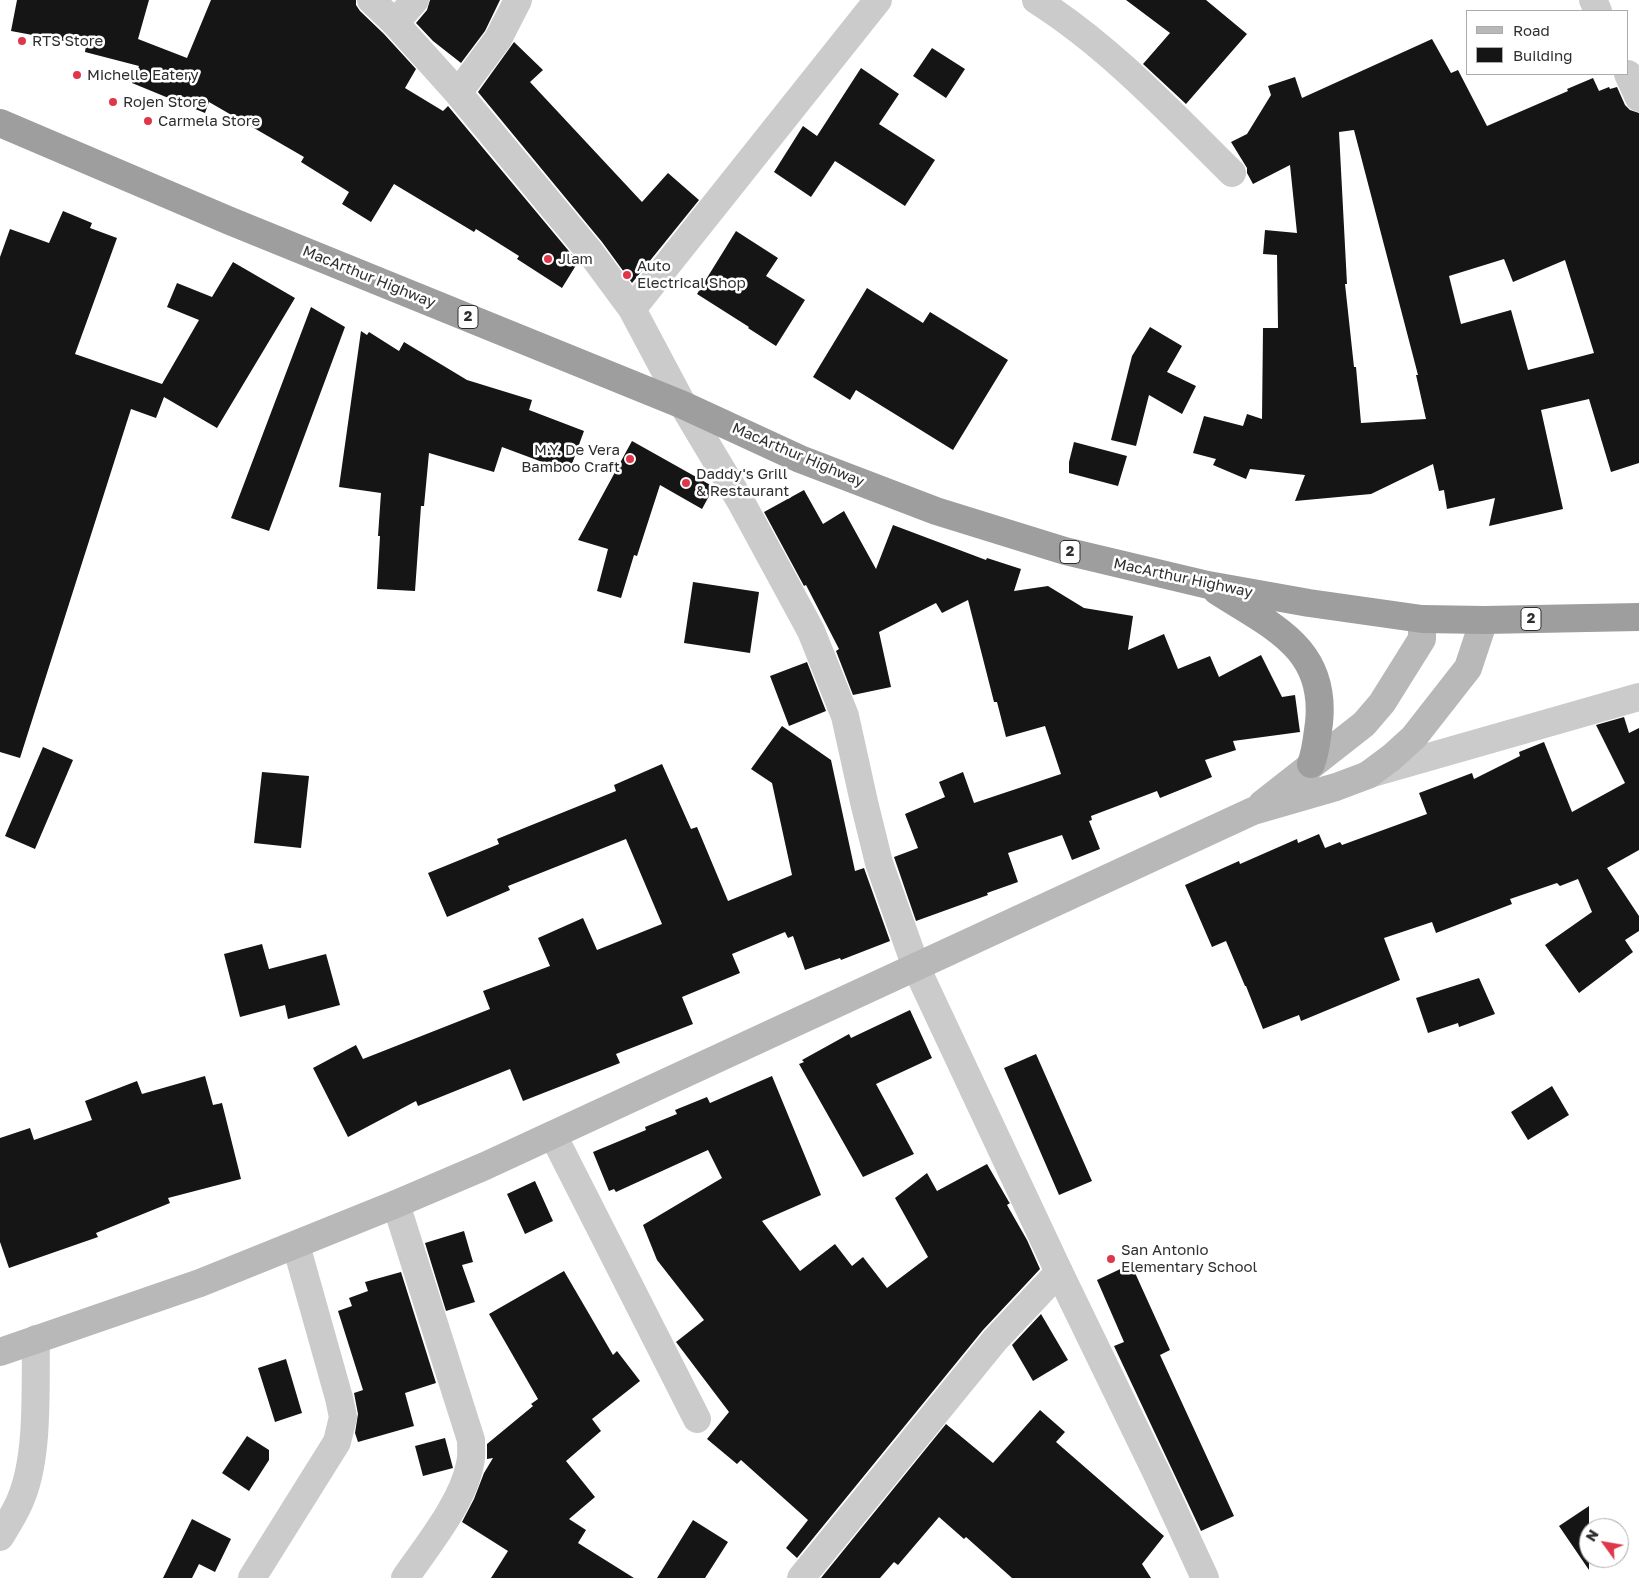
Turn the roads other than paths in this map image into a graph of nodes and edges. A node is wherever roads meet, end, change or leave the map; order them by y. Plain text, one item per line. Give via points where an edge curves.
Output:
1 (371, 0) edge
2 (415, 0) edge
3 (518, 0) edge
4 (878, 0) edge
5 (1036, 0) edge
6 (395, 23) junction
7 (1628, 75) edge
8 (458, 93) junction
9 (1639, 98) edge
10 (0, 123) edge
11 (1232, 173) dead end
12 (632, 309) junction
13 (683, 405) junction
14 (1208, 585) junction
15 (1639, 617) edge
16 (1422, 618) junction
17 (1484, 620) junction
18 (1639, 697) edge
19 (1311, 764) junction
20 (1368, 774) junction
21 (1253, 811) junction
22 (916, 966) junction
23 (553, 1135) junction
24 (396, 1204) junction
25 (296, 1245) junction
26 (1059, 1272) junction
27 (36, 1339) junction
28 (0, 1352) edge
29 (697, 1418) dead end
30 (0, 1537) edge
31 (252, 1578) edge
32 (405, 1578) edge
33 (801, 1578) edge
34 (1206, 1578) edge

1 - 6 street
2 - 6 street
3 - 8 street via 498,39
4 - 12 street
5 - 11 street via 1068,20 1098,45
6 - 8 street
7 - 9 street
8 - 12 street via 590,252
10 - 13 highway, MacArthur Highway / 2 via 230,221
12 - 13 street
13 - 14 highway, MacArthur Highway / 2 via 800,459 936,510 1065,551
13 - 22 street via 741,502 811,631 845,716 880,863
14 - 16 highway, MacArthur Highway / 2
14 - 19 highway via 1287,636 1309,662 1320,699 1315,754
15 - 17 highway, MacArthur Highway / 2
16 - 17 highway, MacArthur Highway / 2
16 - 19 main road via 1422,639 1382,703 1364,724
17 - 20 main road via 1468,668 1444,700 1414,737
18 - 20 street
19 - 21 main road
20 - 21 main road via 1336,787
21 - 22 main road
22 - 23 main road
22 - 26 street
23 - 24 main road
23 - 29 street
24 - 25 main road
24 - 32 street via 471,1440 471,1462 463,1488
25 - 27 main road via 200,1283
25 - 31 street via 343,1417 336,1442
26 - 33 street via 995,1340
26 - 34 street
27 - 28 main road
27 - 30 street via 33,1447 22,1497

